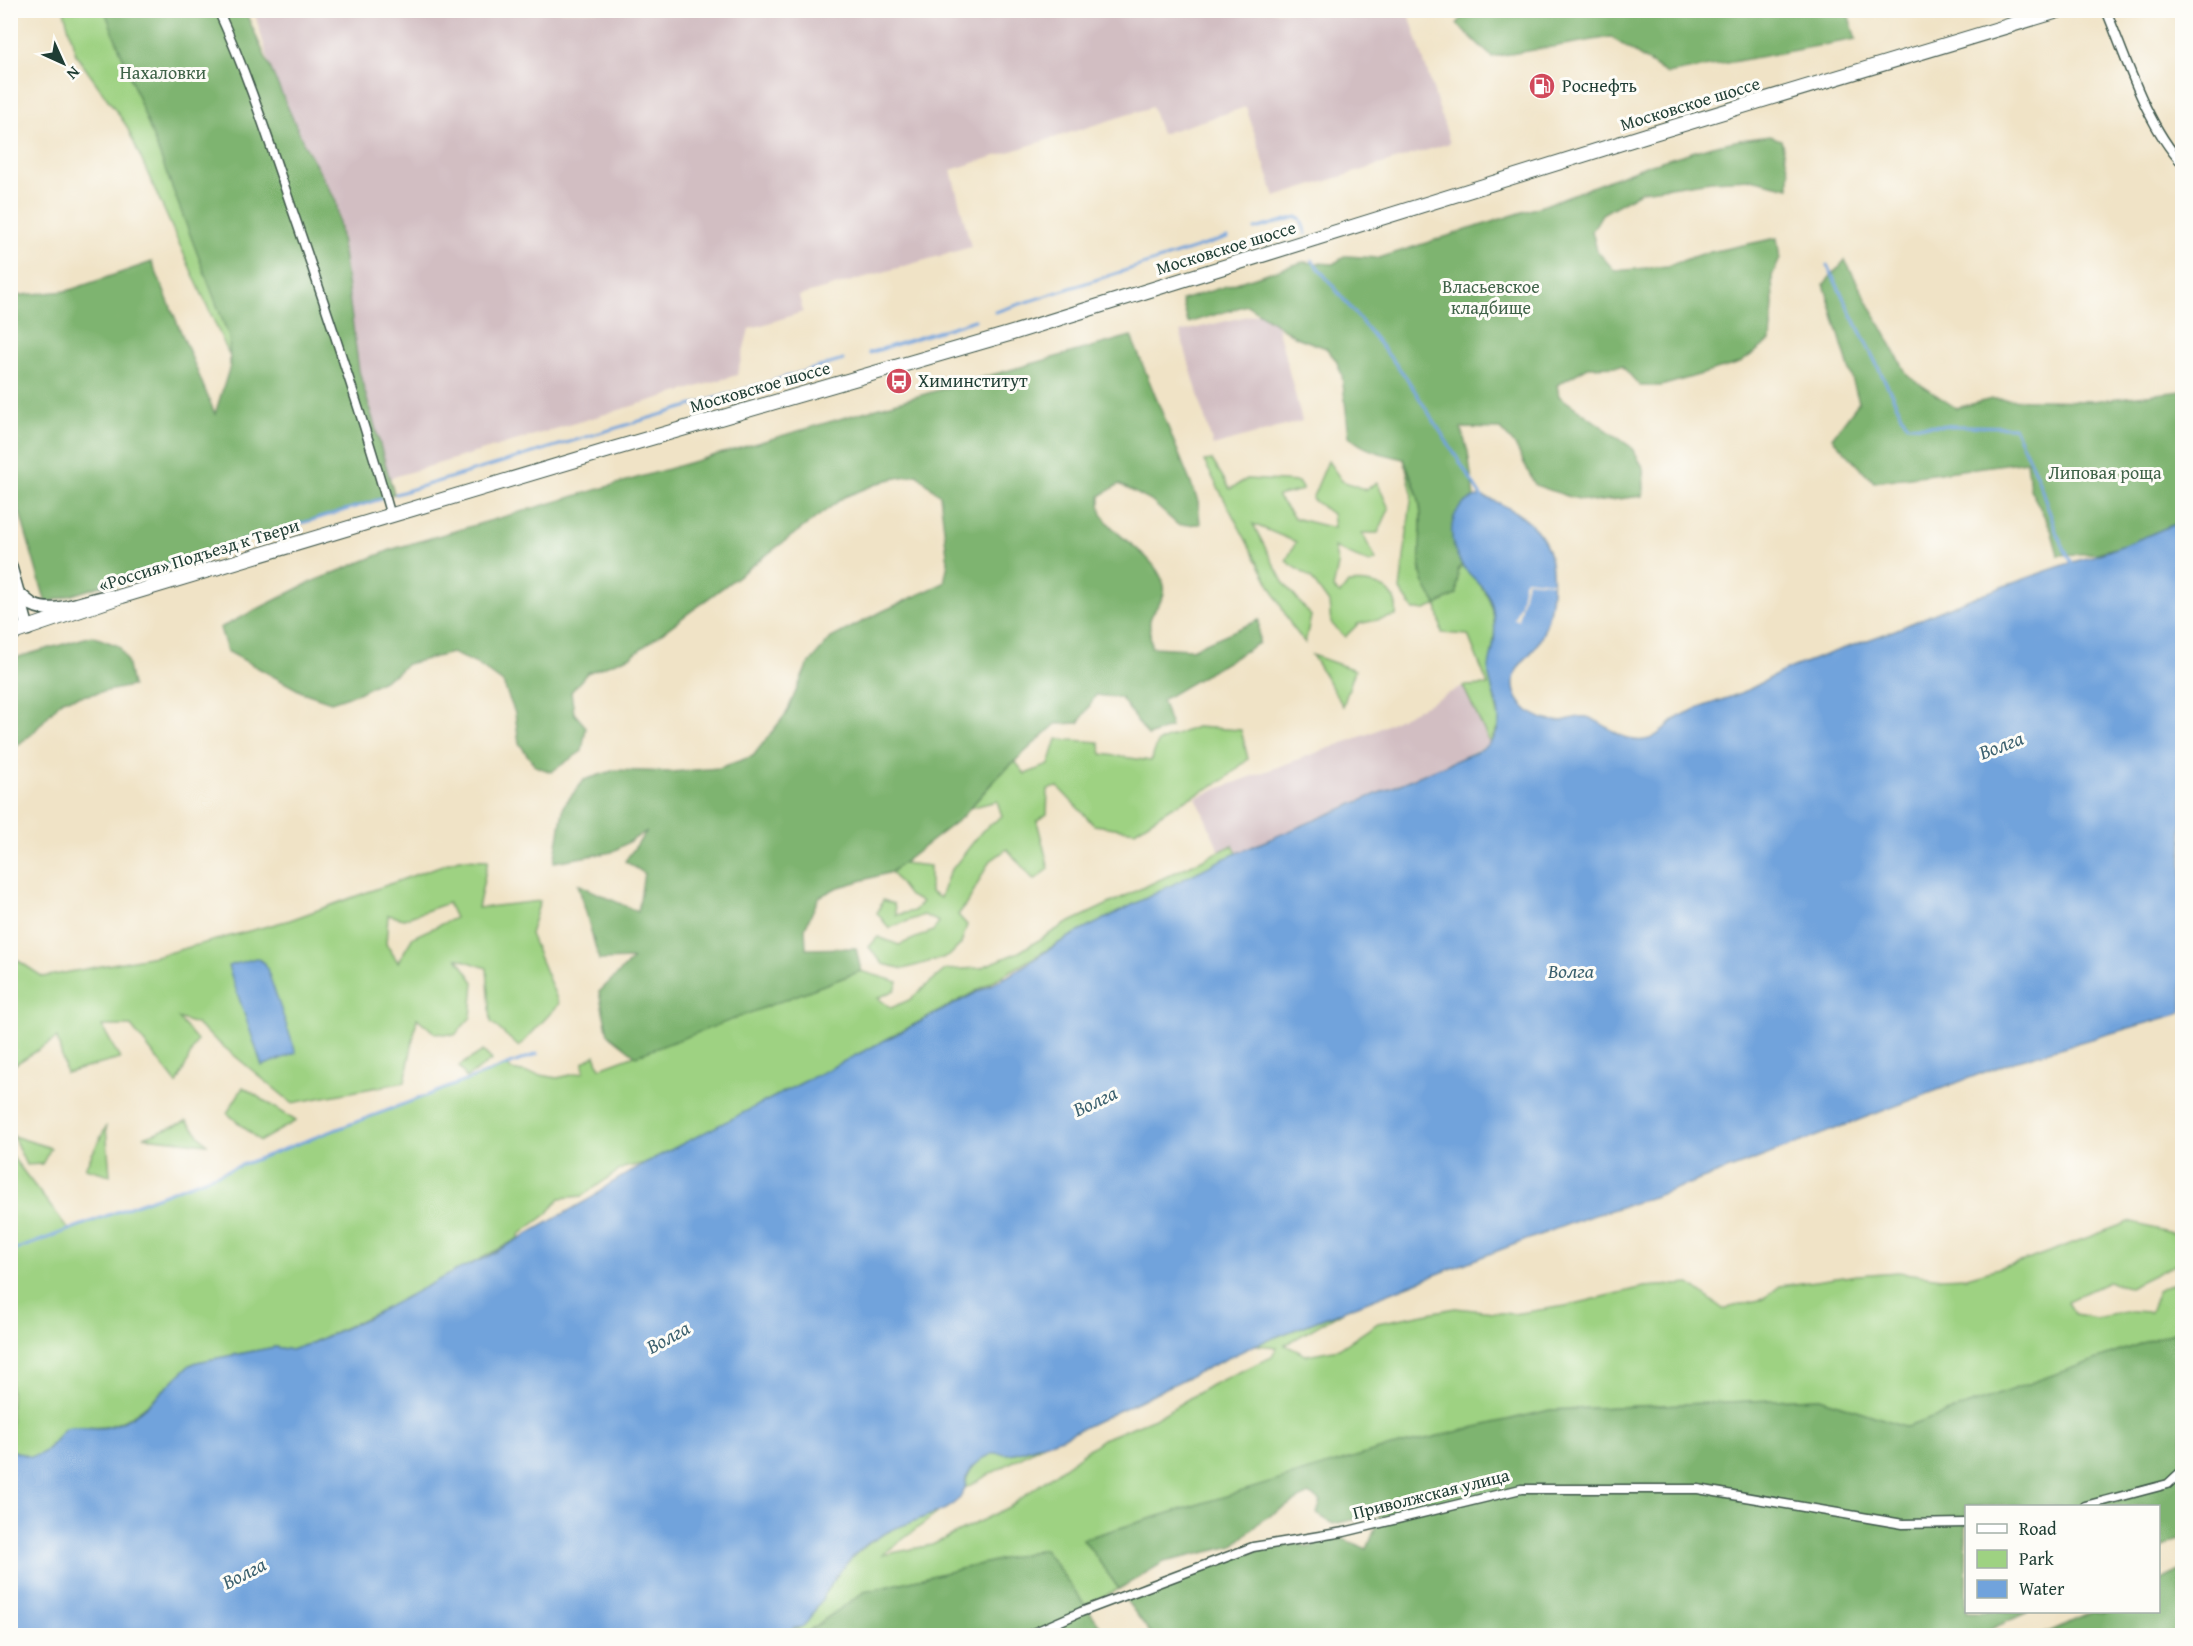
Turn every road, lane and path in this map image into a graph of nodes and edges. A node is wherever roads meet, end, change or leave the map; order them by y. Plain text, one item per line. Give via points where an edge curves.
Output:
1 (218, 10) edge
2 (2061, 10) edge
3 (2106, 10) edge
4 (2182, 163) edge
5 (395, 515) junction
6 (10, 565) edge
7 (18, 593) junction
8 (122, 596) junction
9 (10, 613) edge
10 (28, 628) junction
11 (10, 634) edge
12 (2182, 1471) edge
13 (2089, 1505) edge
14 (1965, 1523) edge
15 (1026, 1635) edge

1 - 5 street via 245,73 314,269
2 - 5 main road, Московское шоссе via 1009,334
3 - 4 street via 2148,108 2171,151
5 - 8 main road, «Россия» Подъезд к Твери
6 - 7 street
7 - 8 street via 46,609
7 - 9 street
7 - 10 street
8 - 10 main road, «Россия» Подъезд к Твери
10 - 11 main road, «Россия» Подъезд к Твери
12 - 13 street via 2168,1484
14 - 15 street, Приволжская улица via 1903,1524 1698,1489 1521,1488 1344,1532 1253,1547

